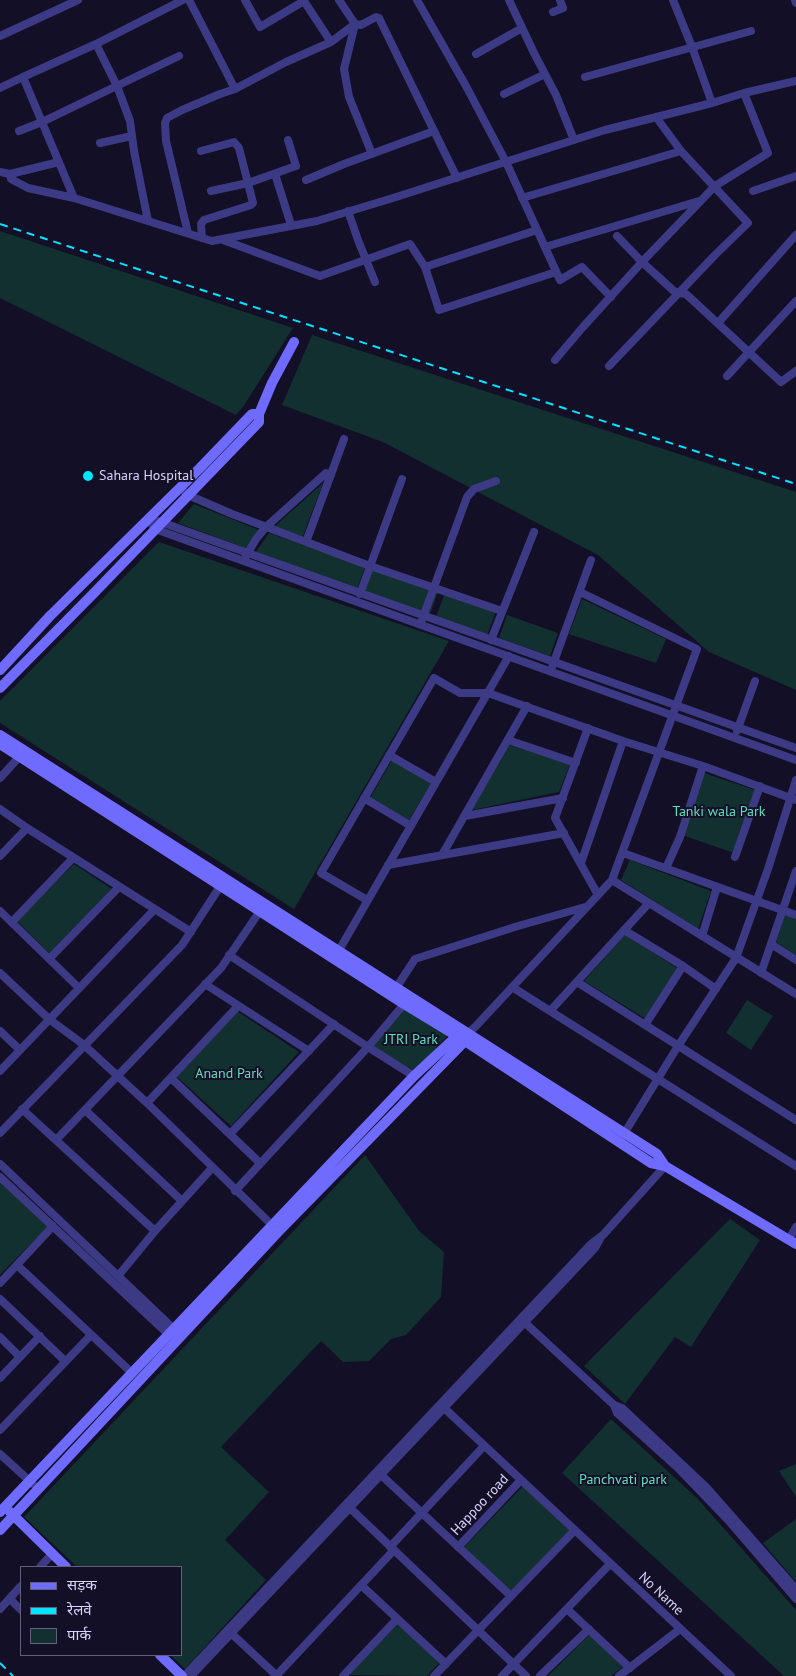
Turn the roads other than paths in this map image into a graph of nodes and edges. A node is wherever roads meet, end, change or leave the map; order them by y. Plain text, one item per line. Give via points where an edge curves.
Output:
1 (78, 0) edge
2 (183, 0) edge
3 (189, 0) edge
4 (245, 0) edge
5 (339, 0) edge
6 (417, 0) edge
7 (509, 0) edge
8 (560, 0) edge
9 (673, 0) edge
10 (554, 12) dead end
11 (355, 24) junction
12 (522, 28) junction
13 (751, 31) dead end
14 (0, 36) edge
15 (331, 42) junction
16 (96, 44) junction
17 (692, 47) junction
18 (476, 54) dead end
19 (179, 56) dead end
20 (545, 74) junction
21 (24, 77) junction
22 (585, 77) dead end
23 (796, 81) edge
24 (117, 86) junction
25 (0, 88) edge
26 (235, 90) junction
27 (744, 93) junction
28 (504, 94) dead end
29 (712, 103) junction
30 (656, 117) junction
31 (42, 122) junction
32 (18, 131) dead end
33 (434, 131) junction
34 (132, 136) junction
35 (288, 140) dead end
36 (574, 140) junction
37 (100, 142) dead end
38 (681, 150) junction
39 (201, 151) dead end
40 (372, 154) junction
41 (59, 162) junction
42 (506, 162) junction
43 (0, 172) edge
44 (10, 174) junction
45 (275, 174) junction
46 (796, 176) edge
47 (457, 178) junction
48 (306, 180) dead end
49 (248, 182) junction
50 (714, 186) junction
51 (211, 191) dead end
52 (753, 191) dead end
53 (74, 198) junction
54 (522, 198) junction
55 (701, 200) junction
56 (348, 212) junction
57 (148, 221) junction
58 (291, 226) junction
59 (537, 230) junction
60 (188, 233) junction
61 (796, 235) edge
62 (617, 236) dead end
63 (202, 238) junction
64 (221, 239) junction
65 (545, 247) junction
66 (366, 259) junction
67 (642, 262) junction
68 (424, 266) junction
69 (556, 272) junction
70 (375, 282) dead end
71 (679, 293) junction
72 (611, 297) junction
73 (796, 301) edge
74 (718, 323) junction
75 (294, 342) dead end
76 (748, 352) junction
77 (555, 360) dead end
78 (609, 366) dead end
79 (796, 371) edge
80 (726, 376) dead end
81 (344, 439) dead end
82 (331, 474) junction
83 (402, 479) dead end
84 (496, 480) dead end
85 (184, 492) junction
86 (148, 519) junction
87 (158, 526) junction
88 (266, 527) junction
89 (534, 532) dead end
90 (306, 542) junction
91 (248, 553) junction
92 (591, 560) dead end
93 (244, 561) junction
94 (370, 566) junction
95 (434, 587) junction
96 (580, 592) junction
97 (360, 594) junction
98 (502, 611) junction
99 (422, 620) junction
100 (491, 640) junction
101 (509, 656) junction
102 (554, 663) junction
103 (0, 670) edge
104 (551, 671) junction
105 (755, 681) dead end
106 (0, 688) edge
107 (488, 692) junction
108 (527, 706) junction
109 (676, 706) junction
110 (673, 716) junction
111 (588, 728) junction
112 (739, 728) junction
113 (0, 735) edge
114 (735, 738) junction
115 (508, 740) junction
116 (623, 741) junction
117 (0, 744) edge
118 (796, 748) edge
119 (660, 751) junction
120 (389, 755) junction
121 (20, 756) junction
122 (796, 760) edge
123 (576, 763) junction
124 (703, 766) junction
125 (0, 778) edge
126 (796, 780) edge
127 (436, 782) junction
128 (760, 786) junction
129 (364, 798) junction
130 (563, 798) junction
131 (794, 799) edge
132 (0, 809) edge
133 (464, 816) junction
134 (411, 826) junction
135 (27, 828) junction
136 (564, 833) junction
137 (623, 853) junction
138 (442, 855) junction
139 (0, 856) edge
140 (735, 857) dead end
141 (72, 858) junction
142 (581, 863) junction
143 (388, 865) junction
144 (666, 868) junction
145 (796, 871) edge
146 (612, 880) junction
147 (794, 882) edge
148 (221, 885) junction
149 (717, 886) junction
150 (119, 887) junction
151 (598, 895) junction
152 (368, 900) junction
153 (756, 901) junction
154 (649, 903) junction
155 (587, 906) junction
156 (154, 910) junction
157 (783, 910) junction
158 (0, 911) edge
159 (260, 911) junction
160 (796, 914) edge
161 (12, 922) junction
162 (624, 930) junction
163 (191, 932) junction
164 (702, 936) junction
165 (771, 944) junction
166 (338, 952) junction
167 (230, 955) junction
168 (736, 958) junction
169 (49, 959) junction
170 (796, 960) edge
171 (682, 966) junction
172 (0, 973) edge
173 (761, 973) junction
174 (577, 982) junction
175 (205, 984) junction
176 (512, 987) junction
177 (79, 988) junction
178 (396, 988) junction
179 (716, 990) junction
180 (796, 994) edge
181 (404, 1004) junction
182 (238, 1006) junction
183 (550, 1011) junction
184 (49, 1019) junction
185 (334, 1024) junction
186 (645, 1025) junction
187 (0, 1031) edge
188 (463, 1037) junction
189 (84, 1045) junction
190 (678, 1046) junction
191 (368, 1047) junction
192 (20, 1050) junction
193 (309, 1051) junction
194 (0, 1071) edge
195 (117, 1076) junction
196 (414, 1076) junction
197 (171, 1078) junction
198 (657, 1079) junction
199 (147, 1103) junction
200 (22, 1109) junction
201 (85, 1110) junction
202 (796, 1120) edge
203 (0, 1133) edge
204 (230, 1134) junction
205 (622, 1138) junction
206 (56, 1139) junction
207 (260, 1163) junction
208 (0, 1164) edge
209 (665, 1166) junction
210 (796, 1166) edge
211 (212, 1168) junction
212 (13, 1176) junction
213 (0, 1177) edge
214 (235, 1190) junction
215 (17, 1193) junction
216 (182, 1201) junction
217 (53, 1226) junction
218 (796, 1227) edge
219 (275, 1228) junction
220 (154, 1231) junction
221 (792, 1241) edge
222 (17, 1265) junction
223 (118, 1276) junction
224 (0, 1283) edge
225 (0, 1299) edge
226 (523, 1320) junction
227 (174, 1333) junction
228 (91, 1335) junction
229 (40, 1336) junction
230 (0, 1337) edge
231 (20, 1357) junction
232 (66, 1361) junction
233 (132, 1373) junction
234 (0, 1378) edge
235 (614, 1405) junction
236 (442, 1406) junction
237 (0, 1430) edge
238 (484, 1446) junction
239 (0, 1454) edge
240 (379, 1473) junction
241 (30, 1480) junction
242 (520, 1480) junction
243 (39, 1489) junction
244 (350, 1508) junction
245 (3, 1509) edge
246 (422, 1513) junction
247 (13, 1516) junction
248 (0, 1530) edge
249 (574, 1531) junction
250 (458, 1547) junction
251 (392, 1549) junction
252 (52, 1554) junction
253 (610, 1564) junction
254 (41, 1566) edge
255 (65, 1566) edge
256 (362, 1585) junction
257 (20, 1587) edge
258 (796, 1589) edge
259 (511, 1596) junction
260 (10, 1599) junction
261 (796, 1600) edge
262 (567, 1608) junction
263 (0, 1609) edge
264 (20, 1609) edge
265 (397, 1619) junction
266 (589, 1629) junction
267 (680, 1629) junction
268 (478, 1630) junction
269 (232, 1634) junction
270 (161, 1656) edge
271 (446, 1664) junction
272 (513, 1664) junction
273 (630, 1668) junction
274 (726, 1675) edge
275 (182, 1676) edge
276 (186, 1676) edge
277 (192, 1676) edge
278 (277, 1676) edge
279 (343, 1676) edge
280 (434, 1676) edge
281 (502, 1676) edge
282 (526, 1676) edge
283 (540, 1676) edge
284 (620, 1676) edge

1 - 14 street
2 - 16 street
3 - 26 street
4 - 15 street via 260,27 304,1
5 - 11 street
6 - 42 street
7 - 12 street
8 - 10 street via 563,8
9 - 17 street
11 - 15 street
11 - 33 street via 379,18
11 - 40 street via 344,69 349,97
12 - 18 street
12 - 20 street
13 - 17 street
15 - 26 street
16 - 21 street
16 - 24 street
17 - 22 street
17 - 29 street
19 - 24 street
20 - 28 street
20 - 36 street
21 - 25 street
21 - 31 street
23 - 27 street
24 - 31 street
24 - 34 street
26 - 60 street via 182,110 167,118 165,123 166,142
27 - 29 street
27 - 50 street via 768,153
29 - 30 street
30 - 36 street
30 - 38 street
31 - 32 street
31 - 41 street
33 - 40 street
33 - 47 street
34 - 37 street
34 - 57 street
35 - 45 street via 296,166
36 - 42 street
38 - 50 street
38 - 54 street
39 - 49 street via 234,142 239,148
40 - 48 street
41 - 44 street
41 - 53 street
42 - 47 street
42 - 54 street
43 - 44 street
44 - 53 street via 11,179 28,188
45 - 49 street
45 - 58 street
46 - 52 street
47 - 56 street
49 - 51 street
49 - 63 street via 253,203 204,220 201,224
50 - 55 street
50 - 71 street via 748,223
53 - 57 street
54 - 59 street
55 - 65 street
55 - 67 street
56 - 58 street
56 - 66 street
57 - 60 street
58 - 64 street
59 - 65 street
59 - 68 street
60 - 63 street
61 - 74 street
62 - 67 street
63 - 64 street
64 - 66 street via 320,276
65 - 69 street
66 - 68 street via 410,244
66 - 70 street
67 - 71 street
67 - 72 street
68 - 69 street via 439,310
69 - 72 street via 560,280 582,268
71 - 74 street via 686,294
71 - 78 street
72 - 77 street
73 - 76 street
74 - 76 street
75 - 85 street via 259,414 252,414
76 - 79 street via 781,382
76 - 80 street
81 - 82 street
82 - 88 street via 326,473
82 - 90 street
83 - 94 street
84 - 95 street via 474,489 467,497
85 - 86 street
85 - 87 street
85 - 88 street
86 - 87 street
86 - 103 street
87 - 91 street
87 - 93 street
87 - 106 street
88 - 90 street
88 - 91 street
89 - 98 street
90 - 94 street
91 - 93 street
91 - 97 street
92 - 96 street
93 - 99 street
94 - 95 street
94 - 97 street
95 - 98 street
95 - 99 street
96 - 102 street
96 - 109 street via 697,649
97 - 99 street
98 - 100 street
99 - 100 street
99 - 101 street
100 - 102 street
101 - 104 street
101 - 107 street
102 - 104 street
102 - 109 street
104 - 110 street
105 - 112 street
107 - 108 street
107 - 120 street via 460,692 434,678
107 - 127 street
108 - 111 street
108 - 115 street
109 - 110 street
109 - 112 street
110 - 114 street
110 - 119 street
111 - 116 street
111 - 123 street
112 - 114 street
112 - 118 street
113 - 166 street
114 - 122 street
115 - 123 street
115 - 133 street
116 - 119 street
116 - 142 street
117 - 121 street
119 - 124 street
119 - 137 street
120 - 127 street
120 - 129 street
121 - 125 street
121 - 148 street
123 - 130 street
124 - 128 street
124 - 144 street via 680,837
126 - 131 street
127 - 134 street
128 - 131 street
128 - 140 street
129 - 134 street
129 - 152 street via 321,872
130 - 133 street
130 - 136 street via 556,818
131 - 153 street
132 - 135 street
133 - 138 street
134 - 143 street
135 - 139 street
135 - 141 street
136 - 138 street
136 - 142 street
137 - 144 street
137 - 146 street
138 - 143 street
141 - 150 street
141 - 161 street
142 - 151 street
143 - 152 street
144 - 149 street
145 - 147 street
146 - 151 street
146 - 154 street
147 - 157 street
148 - 159 street
148 - 163 street
149 - 153 street
149 - 164 street
150 - 156 street
150 - 169 street
151 - 155 street
152 - 166 street
153 - 157 street
153 - 168 street
154 - 162 street
154 - 164 street
155 - 176 street
155 - 178 street via 415,960
156 - 163 street
156 - 177 street
157 - 160 street
157 - 165 street
158 - 161 street
159 - 167 street
159 - 181 street
161 - 169 street
162 - 171 street
162 - 174 street
163 - 189 street
164 - 168 street
165 - 170 street
165 - 173 street
166 - 178 street
167 - 175 street
167 - 185 street
168 - 173 street
168 - 179 street
169 - 177 street
171 - 179 street
171 - 186 street
172 - 184 street
173 - 180 street
174 - 183 street
174 - 186 street
175 - 182 street
175 - 195 street
176 - 183 street
176 - 188 street
177 - 184 street
178 - 188 street
179 - 190 street
181 - 188 street
181 - 191 street
182 - 193 street
182 - 197 street
183 - 198 street
184 - 189 street
184 - 192 street
185 - 191 street
185 - 193 street
186 - 190 street
187 - 192 street
188 - 196 street
188 - 205 street
188 - 219 street
189 - 195 street
189 - 200 street
190 - 198 street
190 - 202 street
191 - 196 street
191 - 207 street
192 - 194 street
193 - 204 street
195 - 199 street
195 - 201 street
196 - 219 street
197 - 199 street
197 - 204 street
198 - 205 street
198 - 210 street
199 - 211 street
200 - 203 street
200 - 206 street
201 - 206 street
201 - 216 street
204 - 207 street
205 - 209 street via 657,1154
206 - 220 street
207 - 214 street
208 - 212 street
209 - 221 street
209 - 226 street
211 - 214 street
211 - 216 street
212 - 215 street
212 - 223 street
213 - 215 street
214 - 219 street
215 - 217 street
216 - 220 street
217 - 222 street
217 - 227 street
218 - 221 street
219 - 227 street
220 - 223 street
222 - 224 street
222 - 228 street
223 - 227 street
225 - 229 street
226 - 235 street
226 - 236 street
227 - 233 street
227 - 243 street
228 - 232 street
228 - 233 street
229 - 231 street
229 - 232 street
230 - 231 street
231 - 234 street
232 - 237 street
233 - 241 street
235 - 258 street via 622,1408 706,1487
235 - 261 street via 617,1413 722,1513
236 - 238 street, No Name
236 - 240 street
238 - 242 street, No Name
238 - 246 street
239 - 241 street
240 - 244 street
240 - 246 street
240 - 276 street
241 - 243 street
241 - 245 street
242 - 249 street, No Name
242 - 250 street, Happoo road
243 - 247 street
244 - 251 street
244 - 269 street
245 - 247 street
246 - 250 street
246 - 251 street
247 - 248 street
247 - 252 street
249 - 253 street, No Name
249 - 259 street
250 - 259 street
251 - 256 street
251 - 268 street
252 - 254 street
252 - 255 street
253 - 262 street
253 - 267 street, No Name
256 - 265 street
256 - 278 street
257 - 260 street
259 - 268 street
260 - 263 street
260 - 264 street
262 - 266 street
262 - 272 street
265 - 271 street
265 - 279 street
266 - 273 street
266 - 283 street
267 - 273 street
267 - 274 street, No Name
268 - 271 street
268 - 272 street
269 - 277 street
269 - 278 street
270 - 275 street
271 - 280 street
272 - 281 street
272 - 282 street
273 - 284 street

